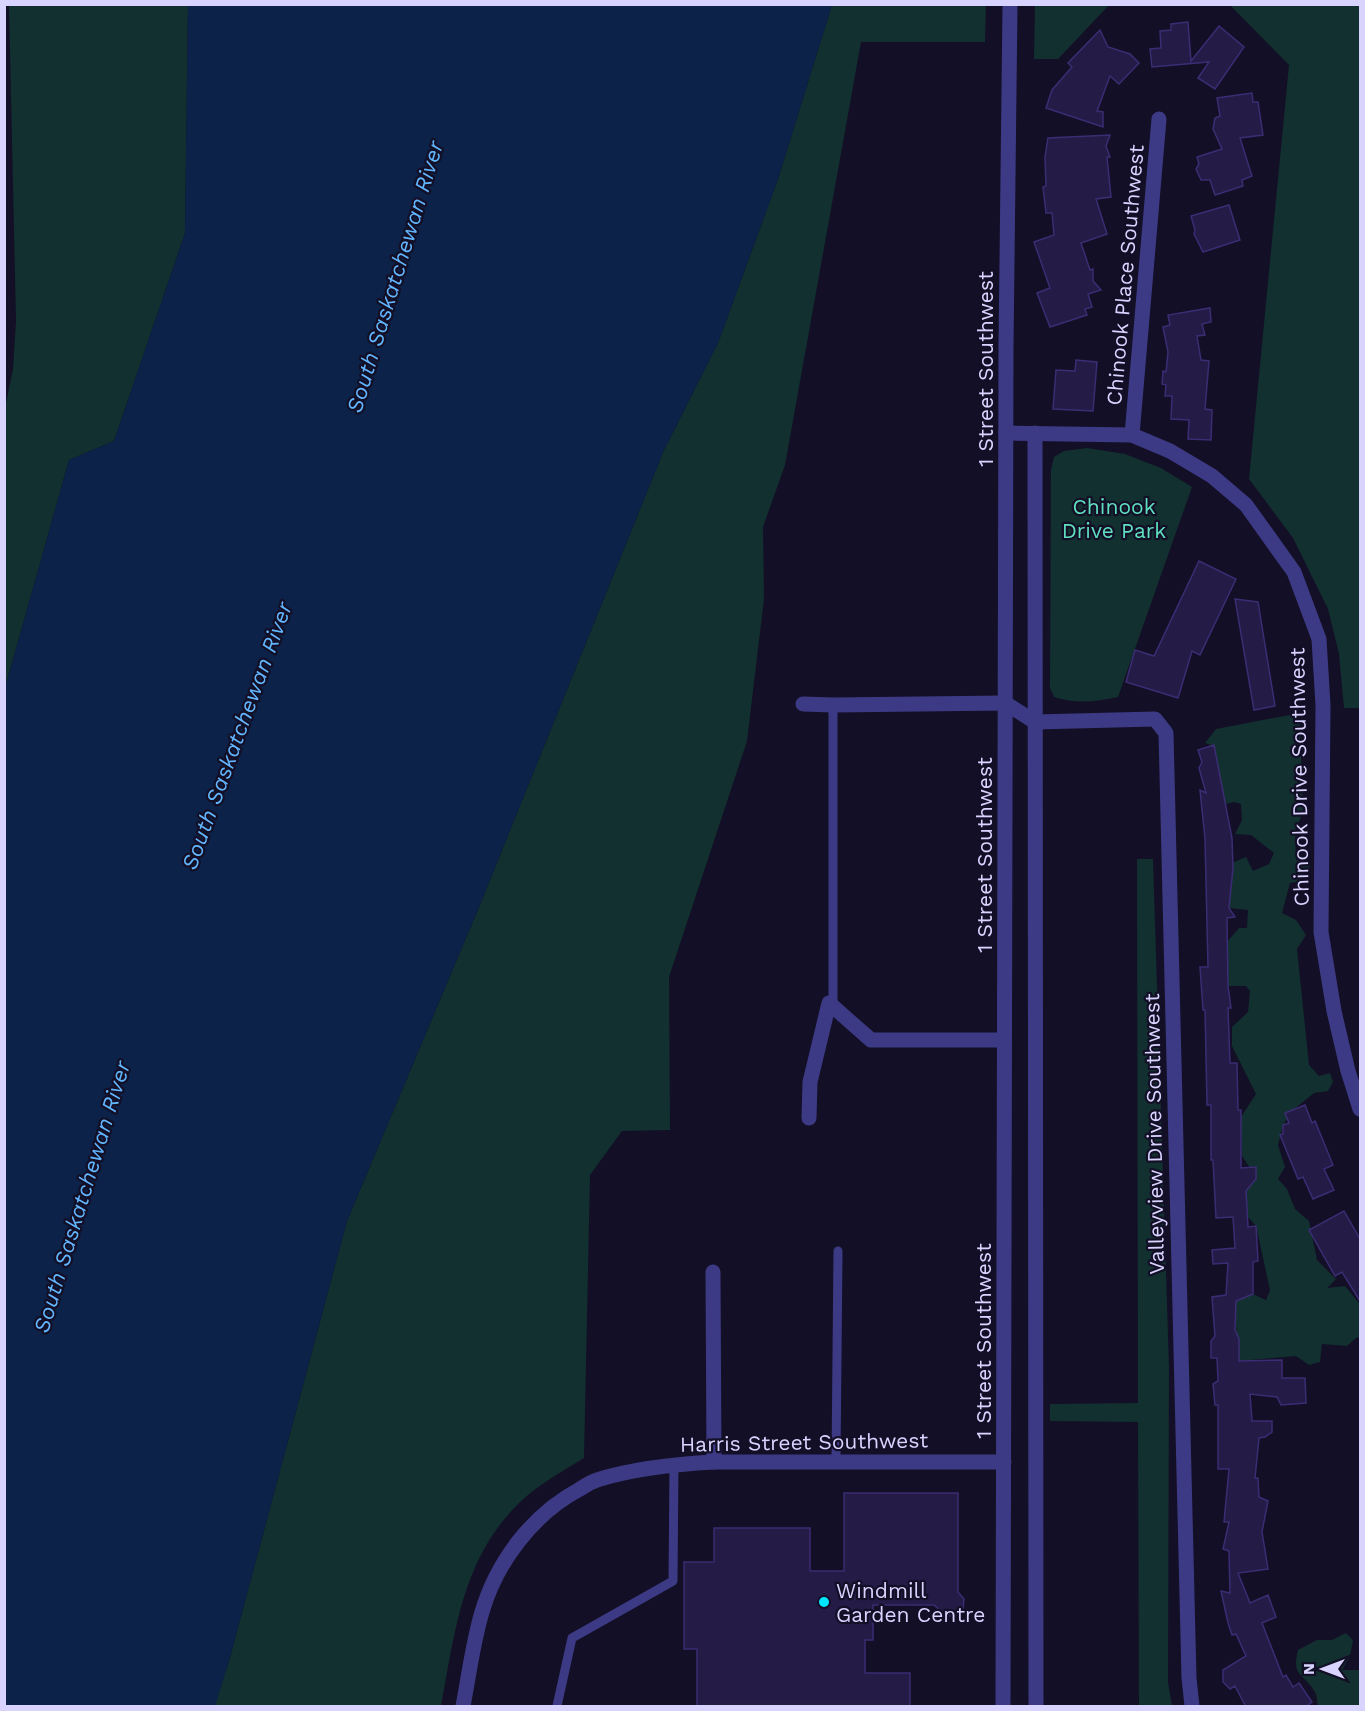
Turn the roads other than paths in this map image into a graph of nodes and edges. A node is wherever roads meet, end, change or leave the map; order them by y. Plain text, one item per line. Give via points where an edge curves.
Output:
1 (1010, 4) edge
2 (1159, 119) dead end
3 (1006, 433) junction
4 (1035, 433) junction
5 (1132, 435) junction
6 (1005, 703) junction
7 (803, 704) dead end
8 (833, 705) junction
9 (1035, 722) junction
10 (833, 1007) junction
11 (1004, 1040) junction
12 (1360, 1109) edge
13 (809, 1118) dead end
14 (838, 1251) dead end
15 (713, 1272) dead end
16 (837, 1460) junction
17 (714, 1462) junction
18 (1004, 1462) junction
19 (674, 1464) junction
20 (463, 1707) edge
21 (556, 1707) edge
22 (1003, 1707) edge
23 (1036, 1707) edge
24 (1192, 1707) edge

1 - 3 street, 1 Street Southwest
2 - 5 street, Chinook Place Southwest
3 - 4 street, Chinook Drive Southwest
3 - 6 street, 1 Street Southwest
4 - 5 street, Chinook Drive Southwest
4 - 9 street
5 - 12 street, Chinook Drive Southwest via 1212,476 1246,505 1294,572 1319,639 1323,705 1321,932 1334,1011
6 - 8 street
6 - 9 street
6 - 11 street, 1 Street Southwest
7 - 8 street
8 - 10 lane
9 - 23 street
9 - 24 street, Valleyview Drive Southwest via 1155,719 1166,732
10 - 11 street via 871,1040
10 - 13 street via 828,1003 810,1082
11 - 18 street, 1 Street Southwest
14 - 16 lane
15 - 17 street
16 - 17 street, Harris Street Southwest
16 - 18 street, Harris Street Southwest
17 - 19 street, Harris Street Southwest
18 - 22 street, 1 Street Southwest
19 - 20 street, Harris Street Southwest via 598,1479 542,1514 497,1574 482,1612
19 - 21 lane via 673,1581 572,1638

